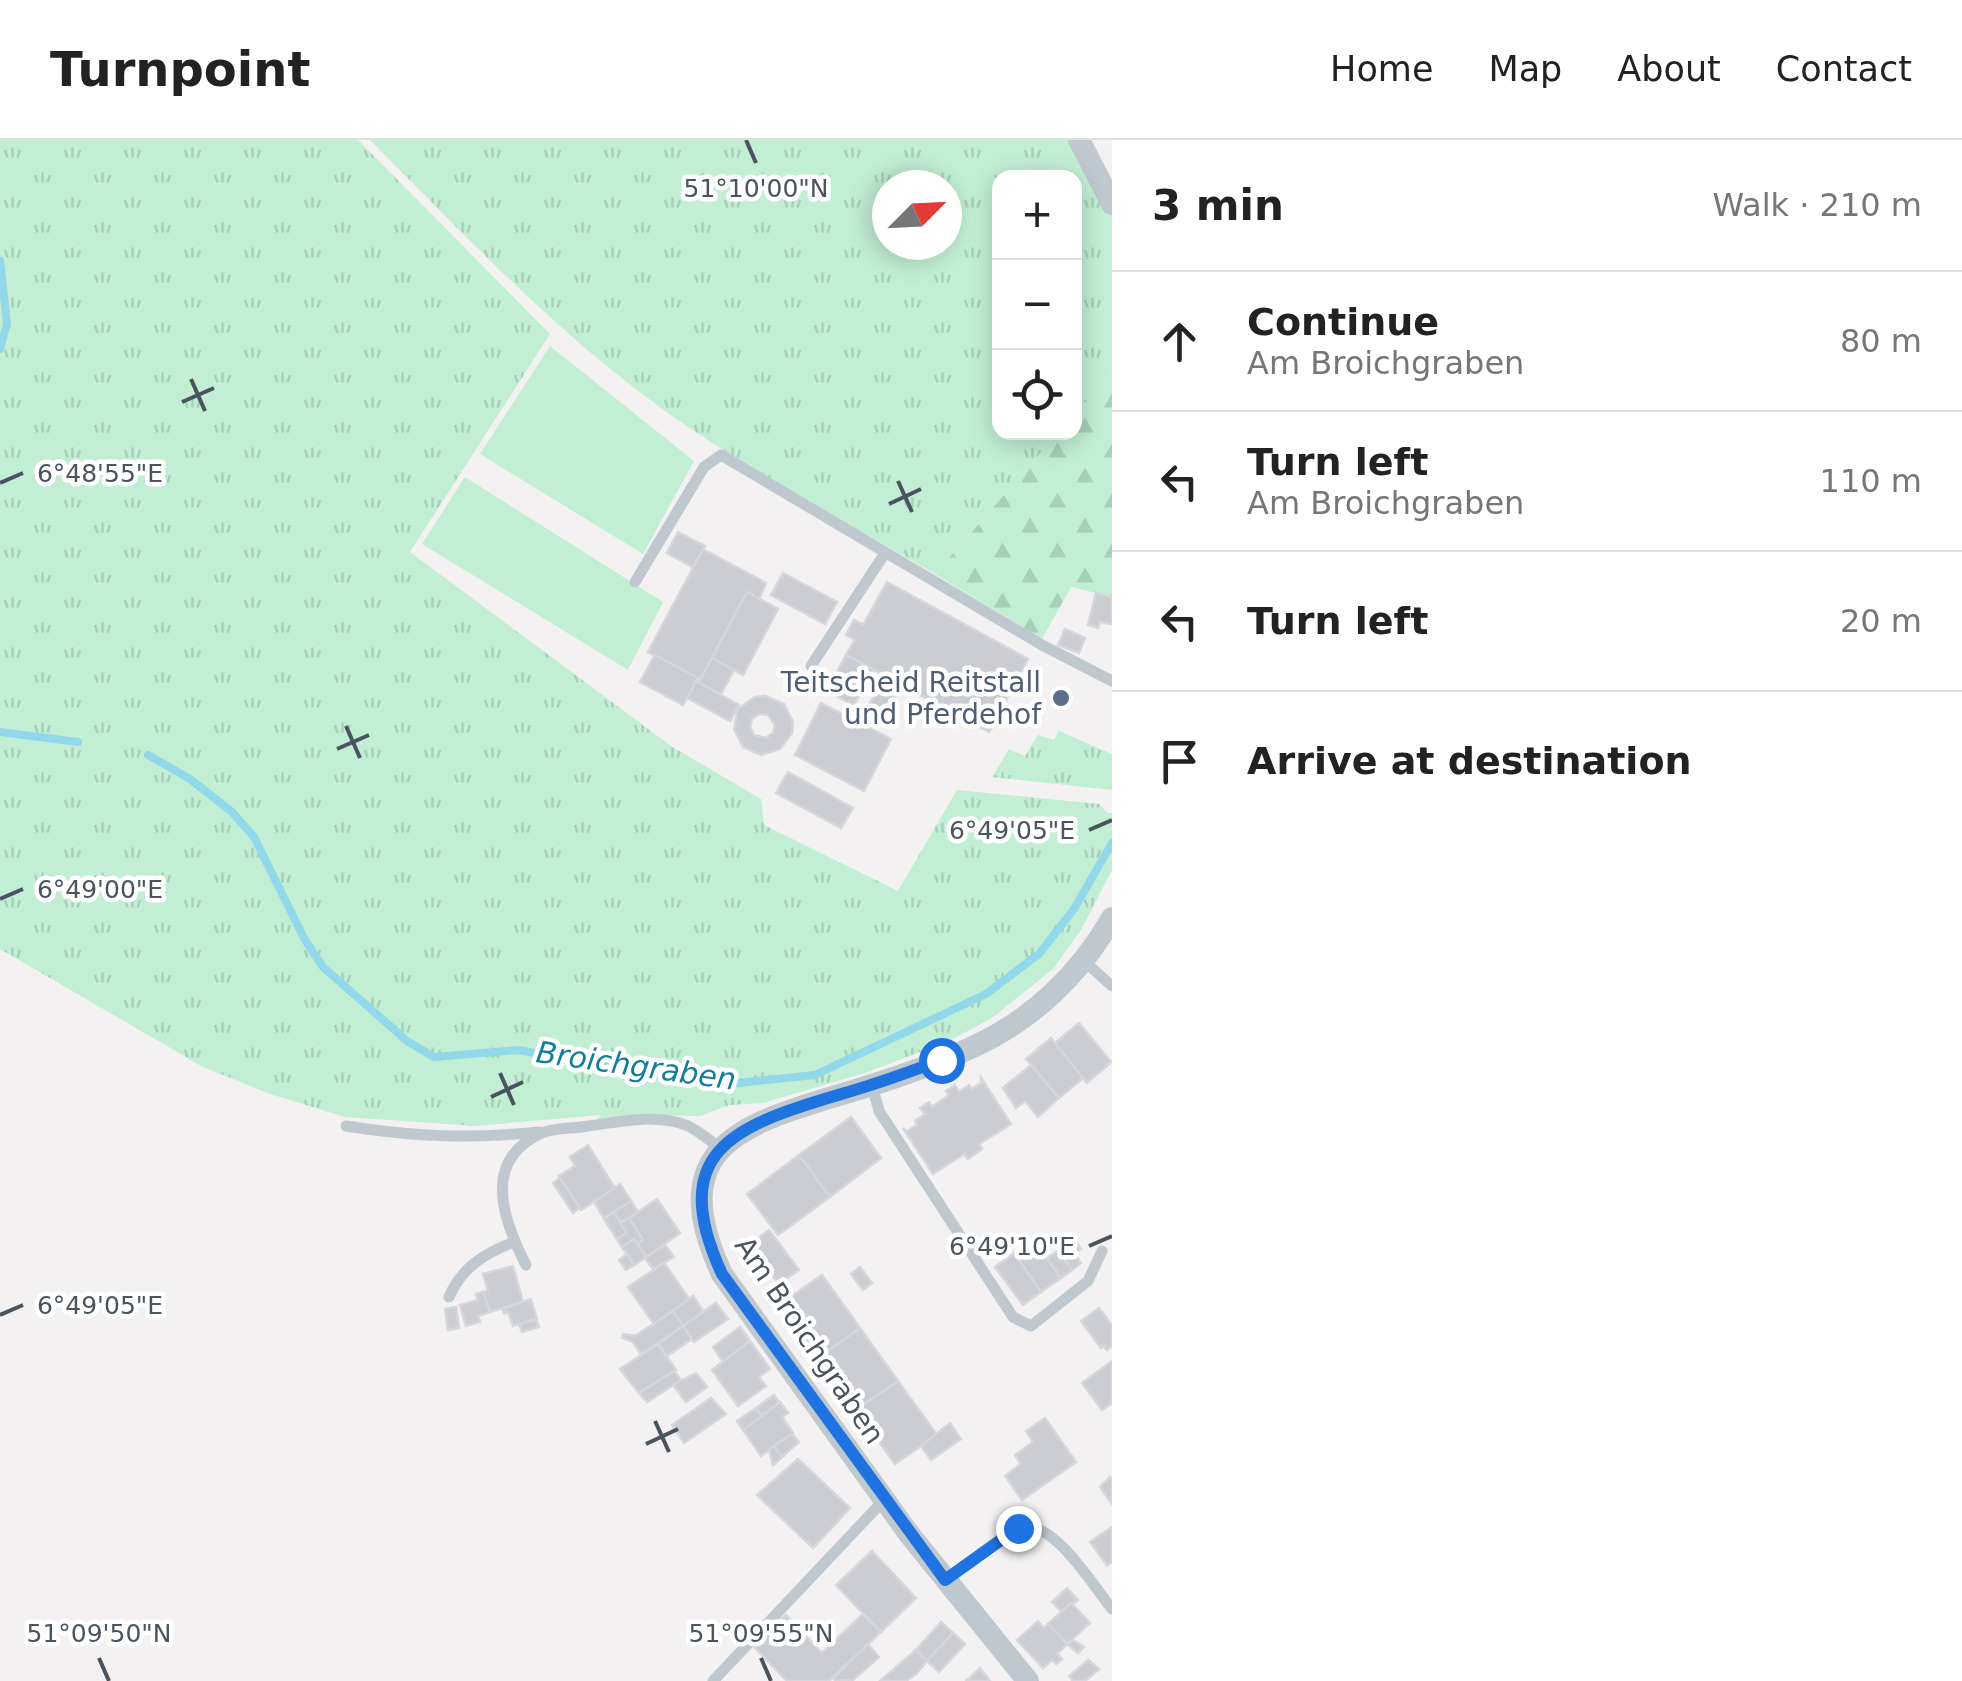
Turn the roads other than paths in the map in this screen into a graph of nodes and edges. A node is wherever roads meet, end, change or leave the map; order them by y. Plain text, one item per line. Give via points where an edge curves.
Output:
1 (1078, 140) edge
2 (1112, 204) edge
3 (885, 553) junction
4 (636, 582) dead end
5 (811, 666) dead end
6 (1112, 682) edge
7 (1112, 918) edge
8 (1085, 962) junction
9 (1112, 986) edge
10 (872, 1085) junction
11 (346, 1126) dead end
12 (544, 1132) junction
13 (720, 1148) junction
14 (514, 1242) junction
15 (1102, 1252) dead end
16 (526, 1266) dead end
17 (450, 1297) dead end
18 (884, 1500) junction
19 (945, 1580) junction
20 (1112, 1610) edge
21 (713, 1681) edge
22 (1028, 1681) edge

1 - 2 street
3 - 4 lane via 721,456 704,467
3 - 5 lane
3 - 6 lane
7 - 8 street
8 - 9 lane
8 - 10 street via 1008,1030
10 - 13 street via 776,1114
10 - 15 lane via 880,1111 1012,1317 1031,1326 1048,1314 1088,1281
11 - 12 lane via 474,1138
12 - 13 lane via 660,1121 687,1126
12 - 14 lane via 514,1153 504,1172 501,1191
13 - 18 street, Am Broichgraben via 705,1174 700,1209 715,1259
14 - 16 lane
14 - 17 lane via 465,1270
18 - 19 street, Am Broichgraben
18 - 21 lane
19 - 20 lane via 1018,1528 1036,1526 1052,1536
19 - 22 street, Am Broichgraben

